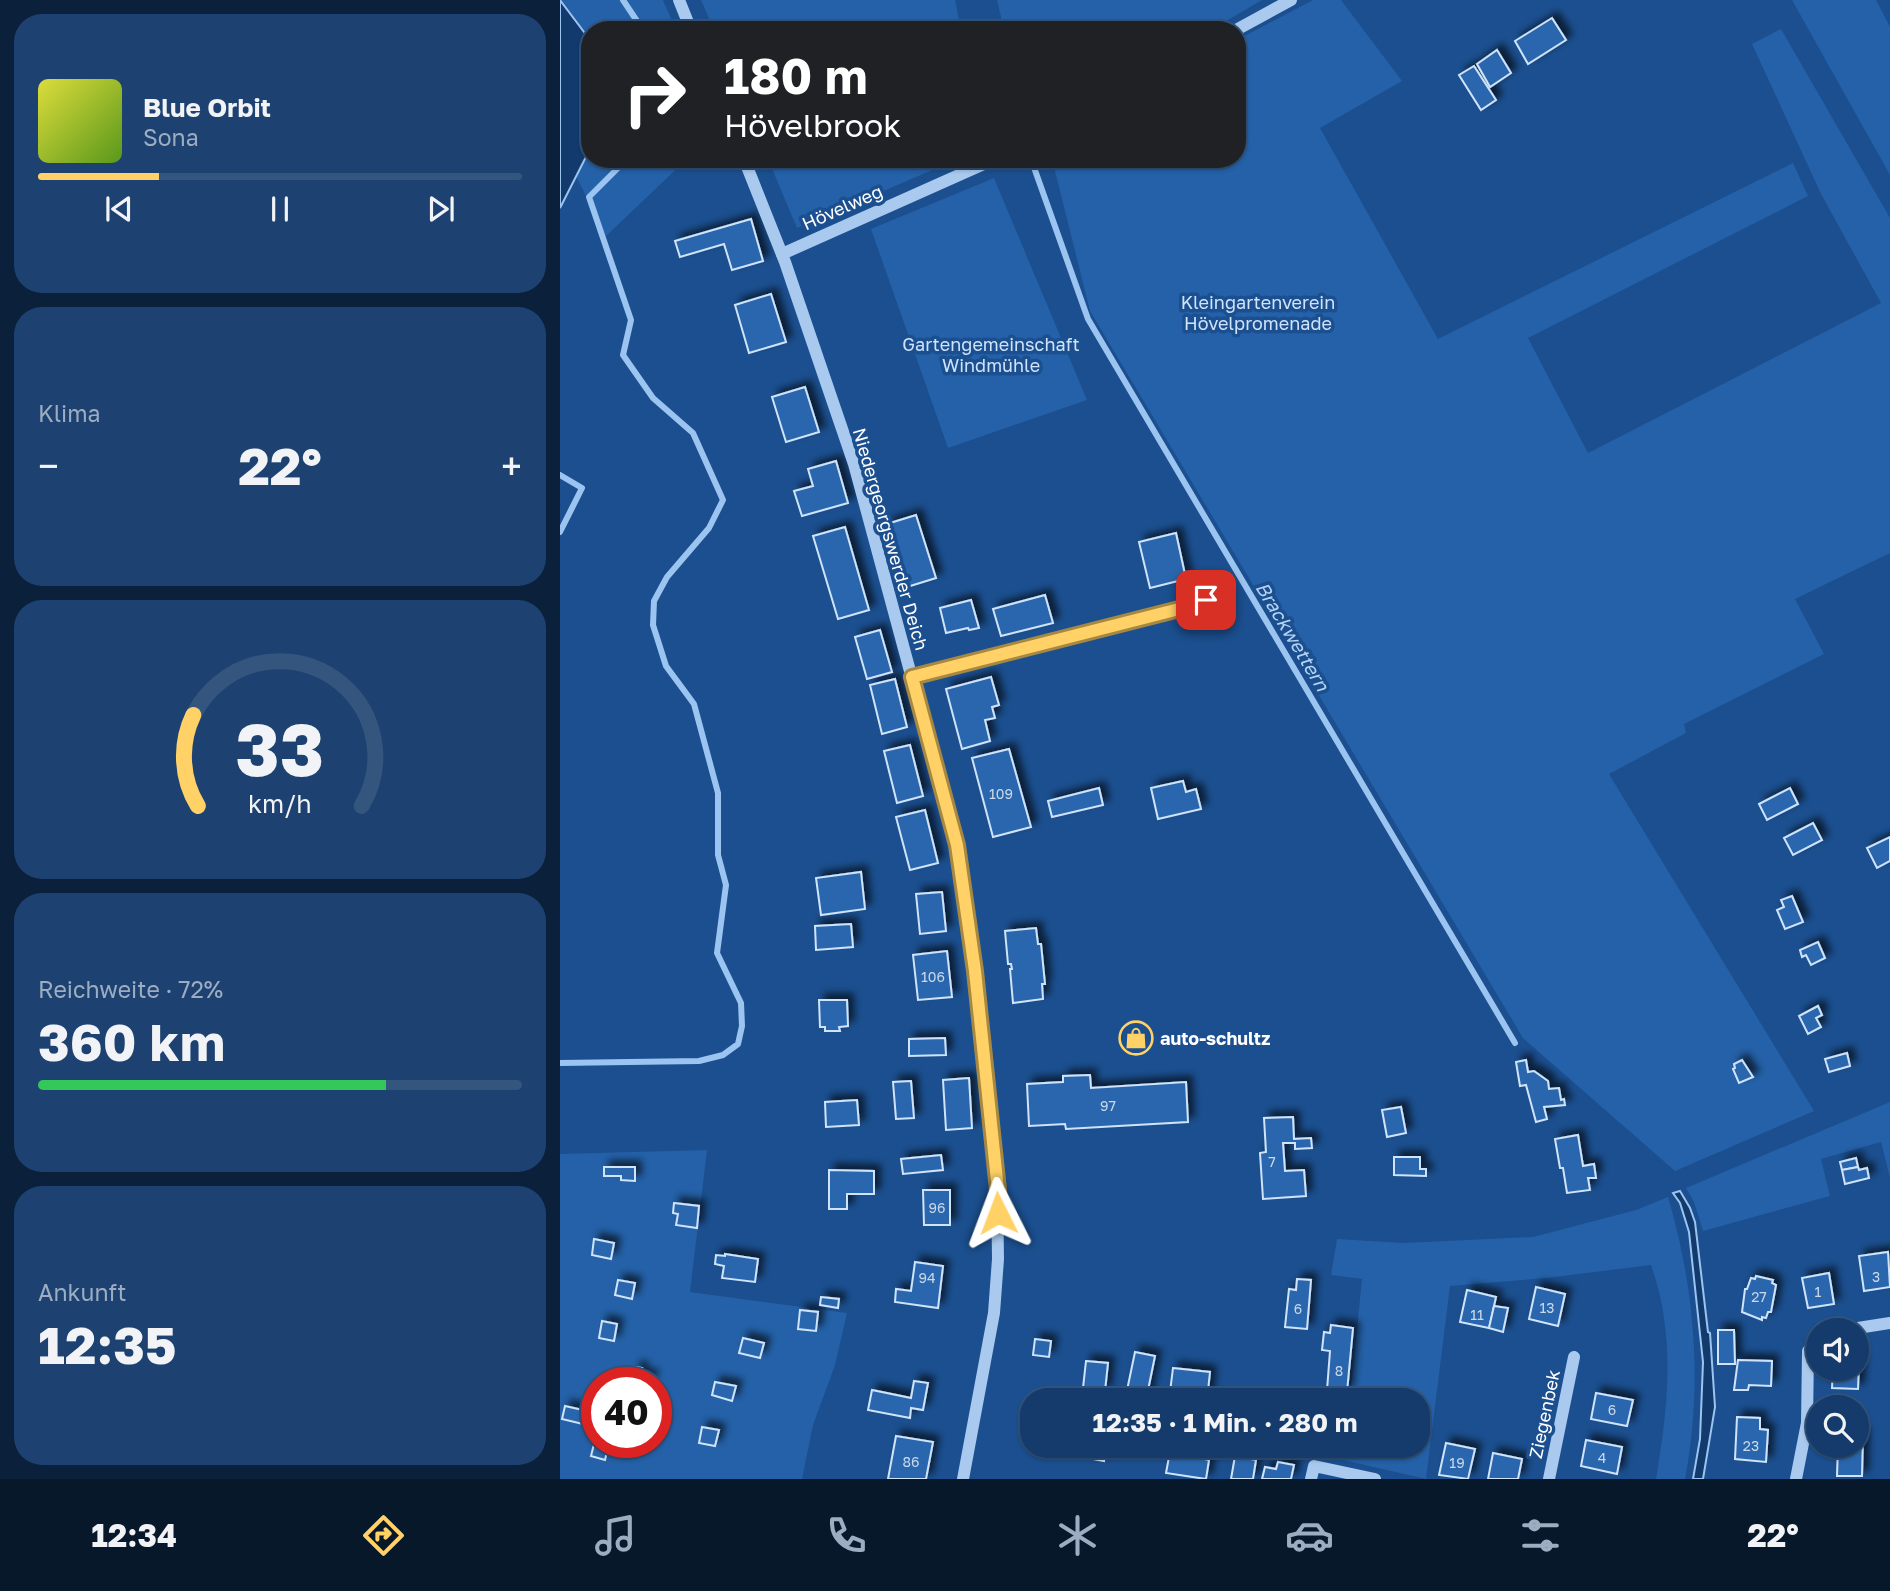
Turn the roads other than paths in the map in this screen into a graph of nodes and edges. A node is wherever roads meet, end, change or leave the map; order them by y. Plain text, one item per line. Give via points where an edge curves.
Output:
1 (679, 0) edge
2 (1291, 0) edge
3 (687, 21) edge
4 (1246, 25) edge
5 (748, 168) edge
6 (975, 168) edge
7 (782, 254) junction
8 (1220, 593) dead end
9 (912, 677) junction
10 (1890, 1323) edge
11 (1869, 1326) edge
12 (1574, 1357) dead end
13 (1808, 1381) edge
14 (963, 1479) edge
15 (1311, 1479) edge
16 (1375, 1479) edge
17 (1549, 1479) edge
18 (1796, 1479) edge

1 - 3 street
2 - 4 street
5 - 7 street, Niedergeorgswerder Deich
6 - 7 street, Hövelweg
7 - 9 street, Niedergeorgswerder Deich via 854,464
8 - 9 street via 1191,606
9 - 14 street, Niedergeorgswerder Deich via 957,845 998,1190 994,1313
10 - 11 street
12 - 17 street, Ziegenbek
13 - 18 street via 1807,1423
15 - 16 street via 1314,1466

